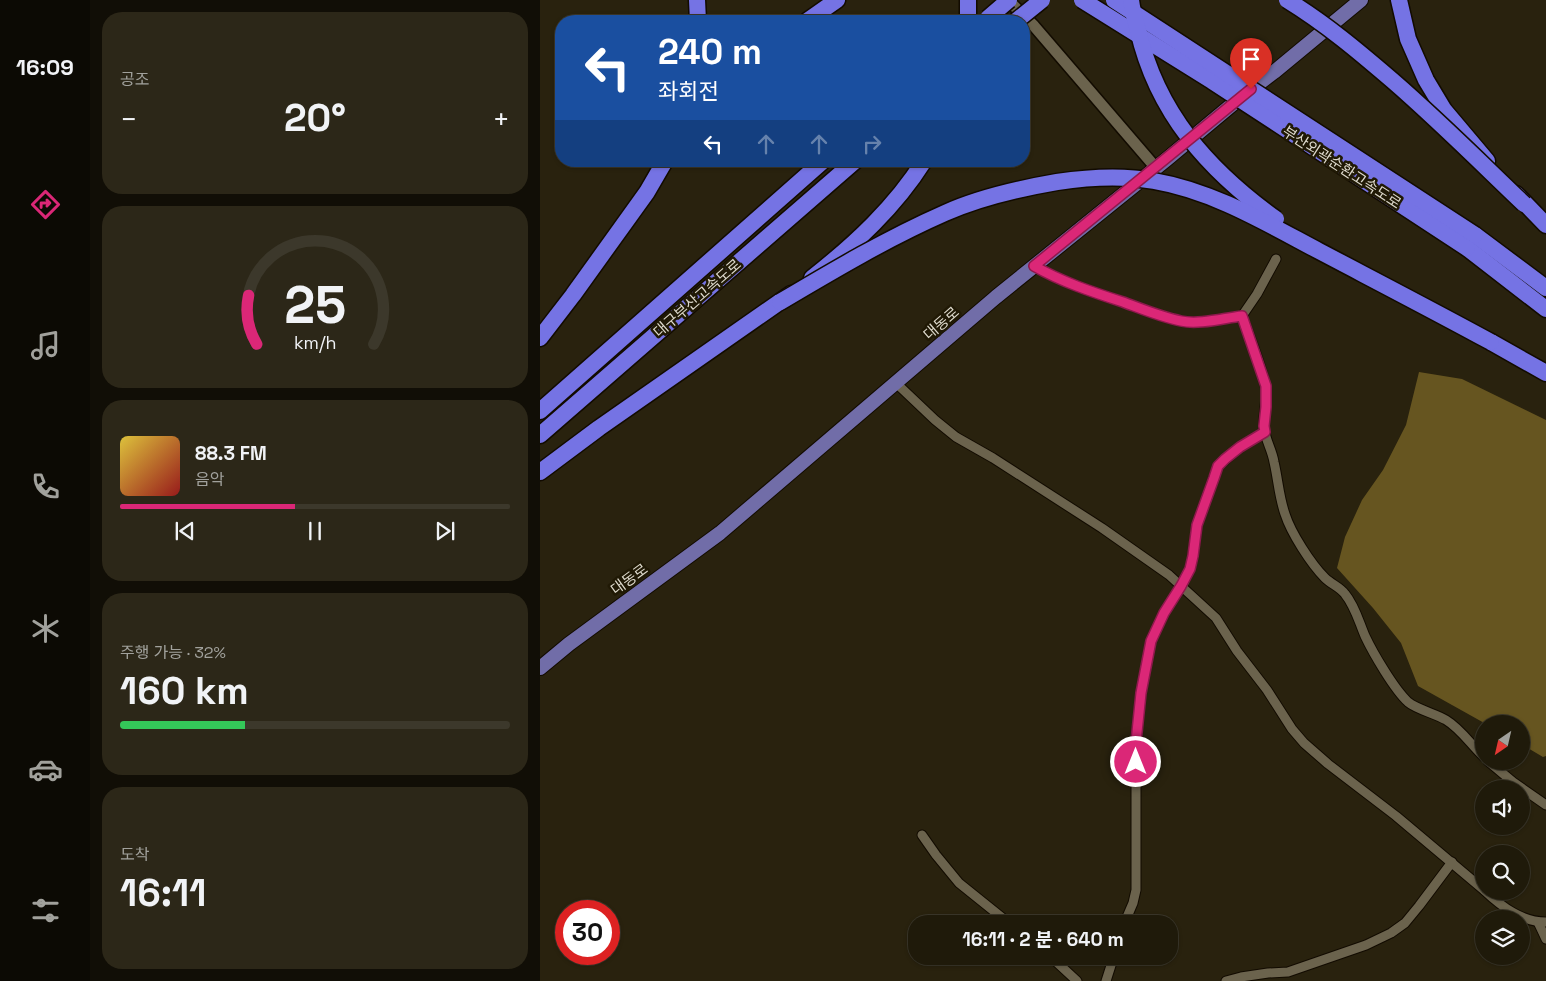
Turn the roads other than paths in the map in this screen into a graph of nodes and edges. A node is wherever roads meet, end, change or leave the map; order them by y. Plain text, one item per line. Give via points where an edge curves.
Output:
1 (697, 0) edge
2 (836, 0) edge
3 (968, 0) edge
4 (1008, 0) edge
5 (1042, 0) edge
6 (1082, 0) edge
7 (1114, 0) edge
8 (1131, 0) edge
9 (1287, 0) edge
10 (1361, 0) edge
11 (1398, 0) edge
12 (698, 15) edge
13 (815, 15) edge
14 (968, 15) edge
15 (991, 15) edge
16 (1022, 15) edge
17 (1023, 15) edge
18 (1030, 23) edge
19 (662, 167) edge
20 (669, 167) edge
21 (816, 167) edge
22 (848, 167) edge
23 (920, 167) edge
24 (1156, 168) junction
25 (647, 192) junction
26 (1524, 204) junction
27 (1545, 224) edge
28 (1471, 241) junction
29 (1276, 259) dead end
30 (1034, 266) junction
31 (1546, 288) edge
32 (780, 302) junction
33 (1546, 309) edge
34 (1439, 314) junction
35 (1242, 316) junction
36 (540, 338) edge
37 (1546, 373) edge
38 (896, 383) junction
39 (540, 411) edge
40 (1265, 432) junction
41 (540, 435) edge
42 (540, 472) edge
43 (1181, 586) junction
44 (540, 668) edge
45 (1475, 747) edge
46 (1499, 770) edge
47 (1546, 805) edge
48 (922, 835) dead end
49 (1452, 862) junction
50 (1475, 883) edge
51 (1494, 900) edge
52 (999, 915) edge
53 (1128, 915) edge
54 (1542, 922) edge
55 (1546, 939) edge
56 (1060, 965) edge
57 (1111, 965) edge
58 (1077, 981) edge
59 (1106, 981) edge
60 (1226, 981) edge

1 - 12 highway
2 - 13 highway
3 - 14 highway
4 - 15 highway, bridge
4 - 16 street
5 - 17 highway, bridge
6 - 28 highway, 부산외곽순환고속도로, bridge
7 - 28 highway, 부산외곽순환고속도로, bridge
8 - 34 highway, bridge via 1143,53 1172,115 1231,184 1292,231
9 - 26 highway, bridge via 1350,43
10 - 24 main road, 대동로
11 - 26 highway, bridge via 1408,39 1444,110
18 - 24 street
19 - 25 highway
20 - 25 highway
21 - 39 highway, 대구부산고속도로
22 - 41 highway, 대구부산고속도로
23 - 32 highway, bridge via 866,232
24 - 30 main road, 대동로
25 - 36 highway
26 - 27 highway
28 - 31 highway, 부산외곽순환고속도로
28 - 33 highway, 부산외곽순환고속도로
29 - 35 street
30 - 35 street via 1071,284 1182,322
30 - 38 main road, 대동로
32 - 34 highway, bridge via 891,239 947,212 1035,186 1111,176 1154,181 1199,192 1254,217
32 - 42 highway
34 - 37 highway, bridge
35 - 40 street via 1266,386
38 - 43 street via 956,437 1102,528
38 - 44 main road, 대동로 via 720,533
40 - 43 street via 1218,466 1197,525 1190,569
40 - 45 street via 1285,514 1318,570 1345,593 1370,648 1408,702 1448,720
43 - 49 street via 1216,618 1304,743
43 - 53 street via 1151,641 1141,693 1136,742 1136,890
46 - 47 street
48 - 52 street via 959,883
49 - 50 street
49 - 60 street via 1420,906 1391,933 1288,972 1268,972
51 - 54 street via 1515,914
54 - 55 street
56 - 58 street
57 - 59 street

